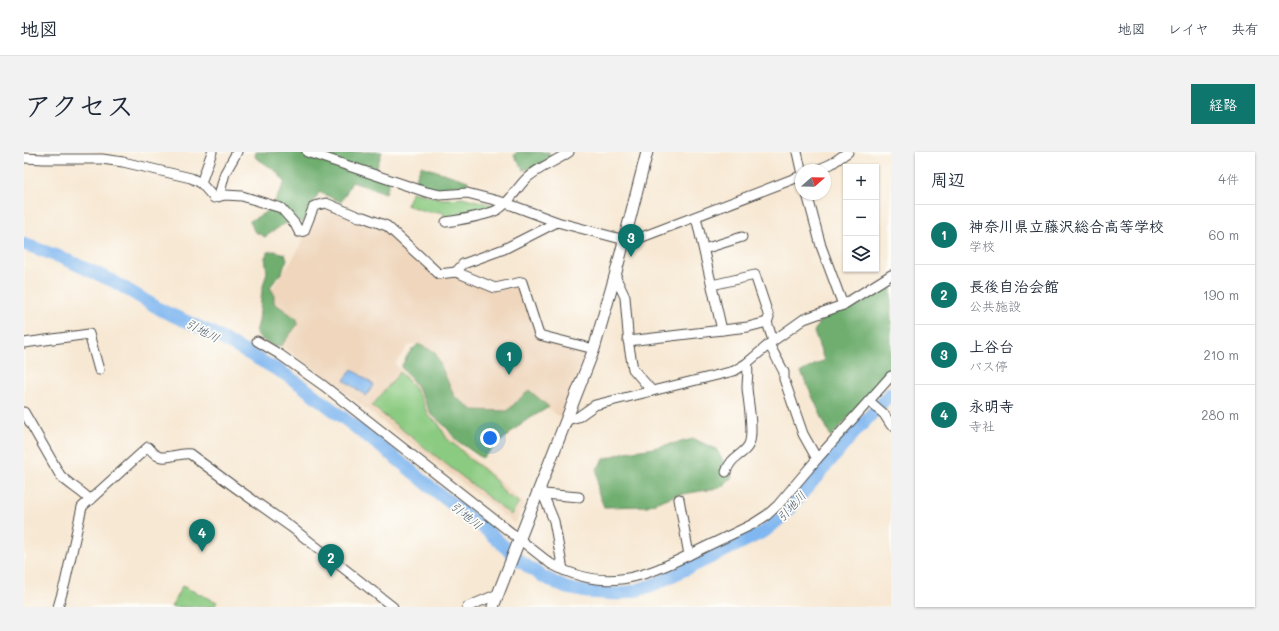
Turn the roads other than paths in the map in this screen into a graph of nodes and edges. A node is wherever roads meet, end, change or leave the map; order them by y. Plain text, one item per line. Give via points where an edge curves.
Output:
1 (212, 152) edge
2 (237, 152) edge
3 (307, 152) edge
4 (568, 152) edge
5 (648, 152) edge
6 (797, 152) edge
7 (848, 152) edge
8 (102, 156) edge
9 (24, 158) edge
10 (800, 164) edge
11 (831, 164) edge
12 (795, 178) edge
13 (201, 183) junction
14 (219, 196) junction
15 (809, 200) edge
16 (506, 203) junction
17 (696, 217) junction
18 (446, 222) dead end
19 (557, 222) junction
20 (742, 237) dead end
21 (625, 240) junction
22 (704, 249) junction
23 (456, 272) junction
24 (891, 275) edge
25 (615, 276) junction
26 (712, 284) junction
27 (842, 305) junction
28 (767, 322) junction
29 (722, 330) junction
30 (257, 341) dead end
31 (628, 341) junction
32 (771, 342) junction
33 (24, 343) edge
34 (594, 349) junction
35 (747, 363) junction
36 (99, 370) dead end
37 (891, 376) edge
38 (652, 391) junction
39 (870, 402) junction
40 (24, 412) edge
41 (567, 420) junction
42 (891, 426) edge
43 (817, 459) junction
44 (726, 472) dead end
45 (542, 490) junction
46 (579, 497) dead end
47 (680, 499) dead end
48 (90, 500) junction
49 (518, 541) junction
50 (689, 555) junction
51 (563, 570) junction
52 (498, 594) junction
53 (58, 607) edge
54 (393, 607) edge
55 (467, 607) edge
56 (493, 607) edge

1 - 13 street
2 - 14 street via 225,173
3 - 16 street via 426,192 440,195 467,193
4 - 16 street via 530,175
5 - 21 street
6 - 10 street
7 - 11 street
8 - 9 street
8 - 13 street via 191,178
12 - 17 street
13 - 14 street via 214,198
14 - 23 street via 242,196 281,208 299,232 304,230 314,206 326,203 359,218 363,217 387,226 439,274
15 - 27 street via 821,246
16 - 18 street via 497,210
16 - 19 street
17 - 21 street via 637,239
17 - 22 street
19 - 21 street
19 - 23 street via 504,249 463,264
20 - 22 street
21 - 25 street
22 - 26 street
23 - 34 street via 495,288 522,282 539,335
24 - 27 street
25 - 31 street via 625,297
25 - 34 street
26 - 28 street via 755,275 769,318
26 - 29 street
27 - 32 street via 804,319
28 - 29 street
28 - 32 street
29 - 31 street
30 - 49 street via 280,354 324,386
31 - 38 street via 633,369
32 - 35 street
32 - 43 street via 784,372 784,379 803,434
33 - 36 street via 89,334
34 - 41 street
35 - 38 street via 734,371
35 - 44 street via 751,412 750,441 748,446 728,464
37 - 39 street
38 - 41 street via 595,405 578,417
39 - 42 street
39 - 43 street
40 - 48 street via 60,475
41 - 45 street
43 - 50 street via 767,515
45 - 46 street
45 - 49 street
45 - 51 street via 554,521
47 - 50 street
48 - 53 street via 82,507
48 - 54 street via 148,447 157,456 162,457 190,454 291,527
49 - 51 street
49 - 52 street
50 - 51 street via 659,569 616,580 590,578
52 - 55 street
52 - 56 street

